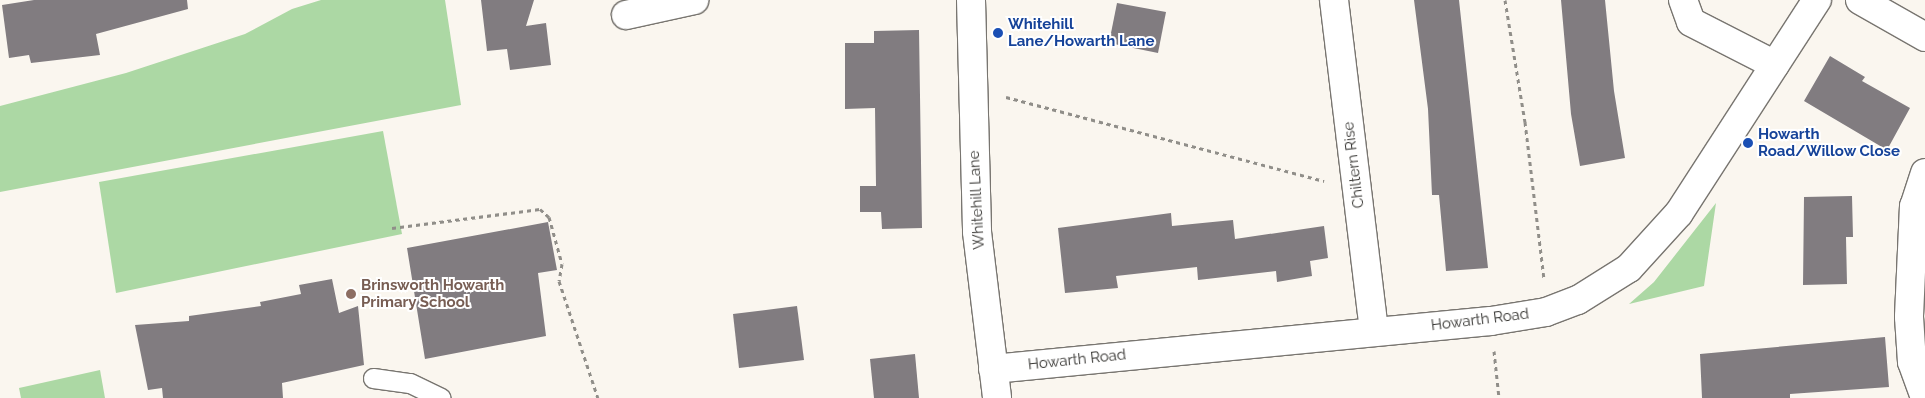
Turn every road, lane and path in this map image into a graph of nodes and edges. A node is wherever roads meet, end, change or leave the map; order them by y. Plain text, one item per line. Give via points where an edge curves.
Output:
1 (694, 0) edge
2 (971, 0) edge
3 (1334, 0) edge
4 (1505, 0) edge
5 (1682, 0) edge
6 (1818, 0) edge
7 (1860, 0) edge
8 (626, 16) dead end
9 (1925, 37) edge
10 (1775, 65) junction
11 (972, 88) junction
12 (1925, 173) edge
13 (1357, 189) junction
14 (392, 228) dead end
15 (1546, 312) junction
16 (1491, 321) junction
17 (1374, 331) junction
18 (993, 369) junction
19 (373, 378) dead end
20 (1925, 397) edge
21 (441, 398) edge
22 (598, 398) edge
23 (997, 398) edge
24 (1499, 398) edge

1 - 8 street
2 - 11 street, Whitehill Lane
3 - 13 street, Chiltern Rise
4 - 15 path via 1527,132
5 - 10 street via 1691,22
6 - 10 street, Howarth Road
7 - 9 street
10 - 15 street, Howarth Road via 1710,169 1651,245 1607,285
11 - 13 path
11 - 18 street, Whitehill Lane via 978,240
12 - 20 street via 1914,215 1909,317 1912,362
13 - 17 street, Chiltern Rise
14 - 22 path via 540,209 550,217 562,264 559,281
15 - 16 street, Howarth Road
16 - 17 street, Howarth Road
16 - 24 path
17 - 18 street, Howarth Road
18 - 23 street, Whitehill Lane
19 - 21 lane via 410,383

